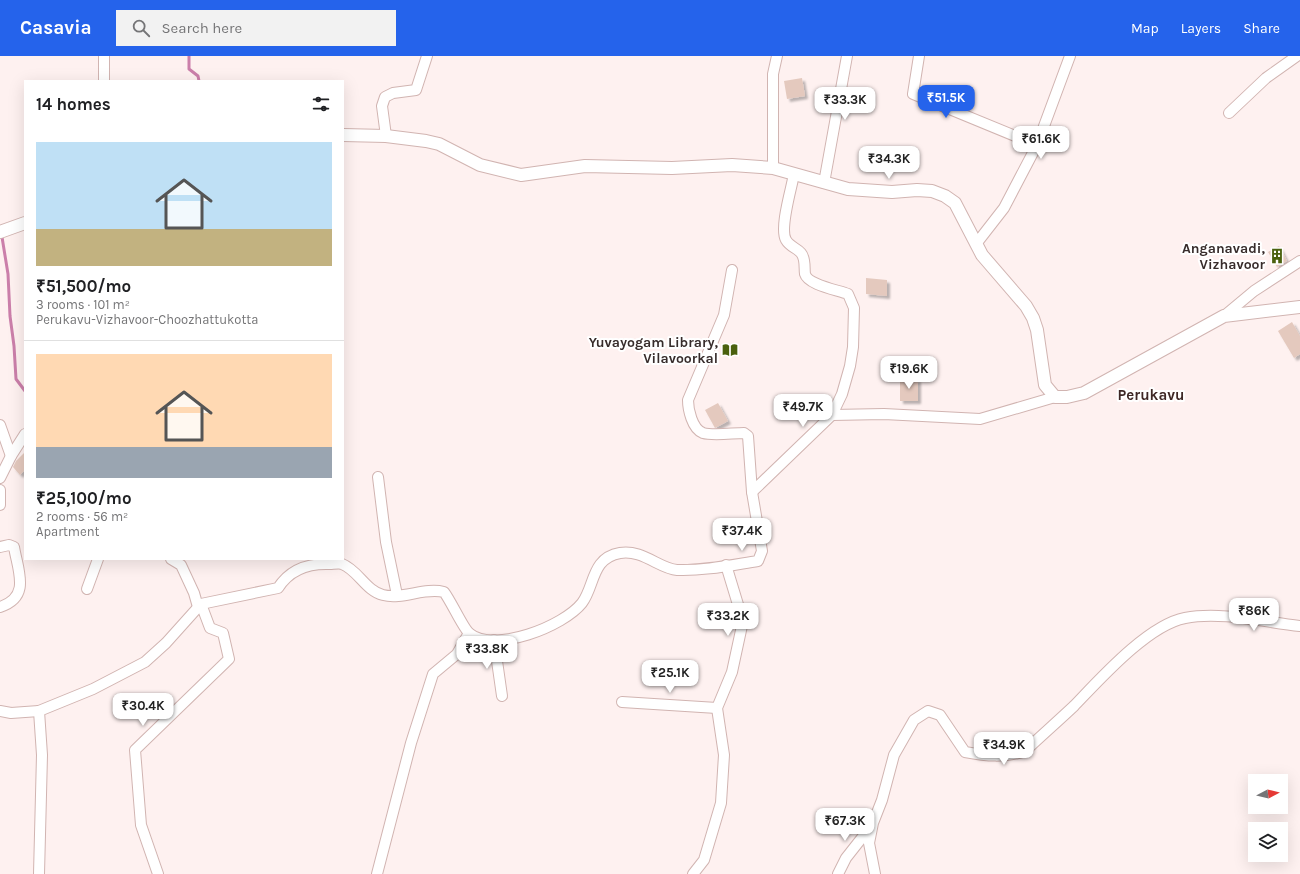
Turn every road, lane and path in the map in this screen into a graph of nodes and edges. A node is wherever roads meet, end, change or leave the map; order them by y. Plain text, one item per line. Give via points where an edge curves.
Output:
1 (104, 56) edge
2 (427, 56) edge
3 (777, 56) edge
4 (847, 56) edge
5 (919, 56) edge
6 (1070, 56) edge
7 (1297, 56) edge
8 (104, 80) edge
9 (1229, 113) dead end
10 (344, 135) edge
11 (386, 136) junction
12 (1037, 145) junction
13 (773, 168) junction
14 (794, 174) junction
15 (824, 183) junction
16 (24, 223) edge
17 (0, 232) edge
18 (976, 244) junction
19 (1300, 261) edge
20 (732, 270) dead end
21 (1300, 307) edge
22 (1224, 316) junction
23 (1055, 397) junction
24 (832, 415) junction
25 (0, 425) edge
26 (24, 436) edge
27 (11, 456) junction
28 (378, 476) dead end
29 (0, 478) edge
30 (0, 490) edge
31 (752, 492) junction
32 (0, 505) edge
33 (0, 547) edge
34 (98, 560) edge
35 (173, 560) edge
36 (726, 565) junction
37 (87, 589) dead end
38 (397, 595) junction
39 (199, 606) junction
40 (0, 607) edge
41 (1300, 626) edge
42 (469, 633) junction
43 (494, 640) junction
44 (502, 696) dead end
45 (622, 702) dead end
46 (717, 708) junction
47 (0, 711) edge
48 (39, 711) junction
49 (873, 823) junction
50 (39, 874) edge
51 (158, 874) edge
52 (377, 874) edge
53 (693, 874) edge
54 (838, 874) edge
55 (875, 874) edge

1 - 8 street
2 - 11 street via 416,90 385,97 382,106
3 - 13 street via 772,74
4 - 15 street
5 - 12 street via 913,94
6 - 12 street
7 - 9 street via 1266,78
10 - 11 street
11 - 13 street via 439,144 480,165 521,175 584,166 672,168 732,165
12 - 18 street via 1004,208
13 - 14 street
14 - 15 street
14 - 24 street via 784,238 790,246 801,253 805,276 811,282 848,294 854,308 850,366 842,394
15 - 18 street via 872,191 932,191 955,203
16 - 17 street
18 - 23 street via 1034,318 1045,385
19 - 22 street via 1254,291
20 - 31 street via 724,315 688,400 688,408 696,429 703,433 744,433 748,436
21 - 22 street
22 - 23 street via 1084,393
23 - 24 street via 980,419 884,414
24 - 31 street
25 - 27 street
26 - 27 street
27 - 29 street
28 - 38 street via 386,542
30 - 32 street
31 - 36 street via 762,557 758,561
33 - 40 street via 10,544 14,547 20,584 20,593 15,600
34 - 37 street
35 - 39 street via 181,565
36 - 43 street via 675,570 637,554 620,553 604,560 598,567 582,603 565,617 526,637
36 - 46 street via 743,621 732,672
38 - 39 street via 376,592 342,564 320,564 300,567 278,588
38 - 42 street via 434,590 444,592
39 - 48 street via 145,662 93,689
39 - 51 street via 210,628 223,633 229,659 135,750 141,825
41 - 49 street via 1211,616 1169,622 1121,658 1073,707 1025,751 1016,755 992,756 965,752 940,715 928,711 914,720 894,755
42 - 43 street
42 - 52 street via 457,654 433,674 411,743
43 - 44 street
45 - 46 street
46 - 53 street via 724,755 722,803 704,860
47 - 48 street
48 - 50 street via 42,755
49 - 54 street via 846,858
49 - 55 street via 869,843

